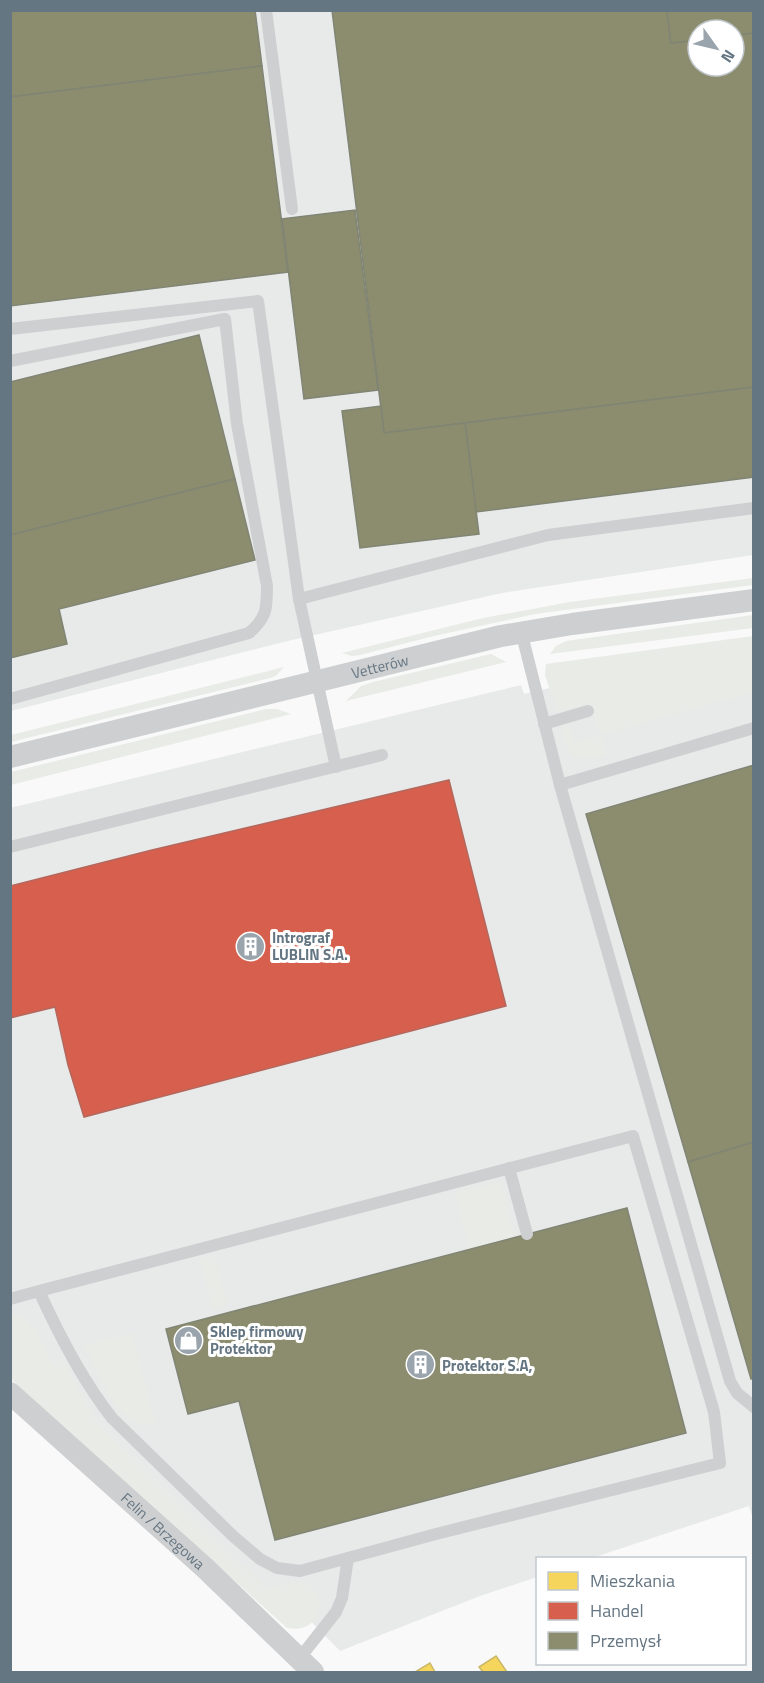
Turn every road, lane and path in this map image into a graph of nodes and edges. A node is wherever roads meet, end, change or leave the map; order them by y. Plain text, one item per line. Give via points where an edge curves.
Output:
1 (266, 10) edge
2 (292, 208) dead end
3 (10, 330) edge
4 (10, 361) edge
5 (753, 508) edge
6 (299, 599) junction
7 (753, 600) edge
8 (521, 632) junction
9 (316, 681) junction
10 (10, 699) edge
11 (588, 711) dead end
12 (544, 723) junction
13 (753, 728) edge
14 (382, 755) dead end
15 (10, 756) edge
16 (336, 767) junction
17 (560, 785) junction
18 (10, 848) edge
19 (509, 1168) junction
20 (527, 1234) dead end
21 (39, 1291) junction
22 (10, 1299) edge
23 (10, 1393) edge
24 (753, 1407) edge
25 (348, 1558) junction
26 (306, 1666) edge

1 - 2 lane
3 - 6 lane via 258,301
4 - 10 lane via 225,319 237,424 267,586 261,622 249,633
5 - 6 lane via 548,535
6 - 9 lane
7 - 8 street, Vetterów
8 - 9 street, Vetterów
8 - 12 lane
9 - 15 street, Vetterów
9 - 16 lane
11 - 12 lane
12 - 17 lane
13 - 17 lane
14 - 16 lane
16 - 18 lane
17 - 24 lane via 730,1381
19 - 20 lane
19 - 21 lane
19 - 25 lane via 633,1136 714,1412 720,1463
21 - 22 lane
21 - 25 lane via 97,1399 232,1536 277,1568 300,1570
23 - 26 street, Felin / Brzegowa via 205,1568
25 - 26 lane via 342,1598

